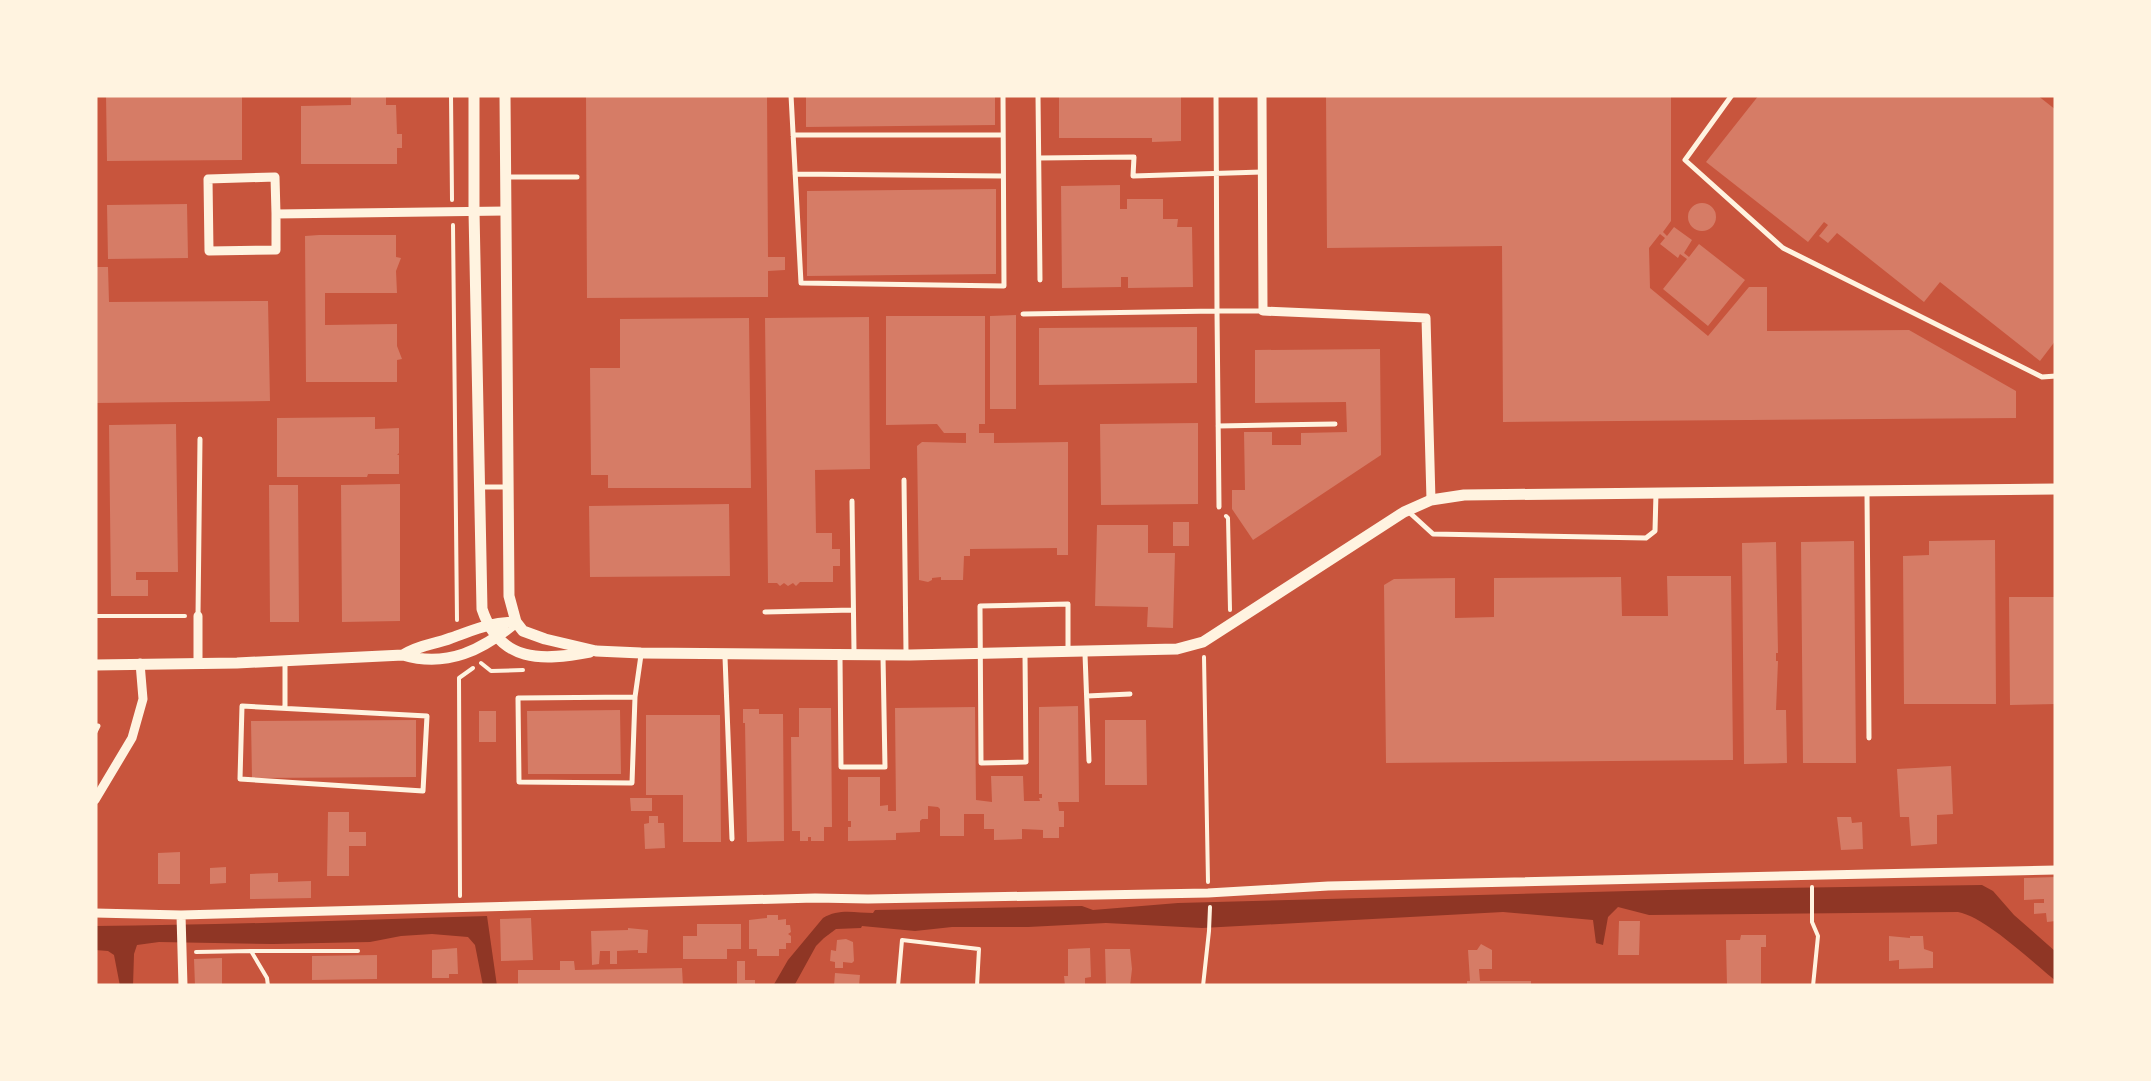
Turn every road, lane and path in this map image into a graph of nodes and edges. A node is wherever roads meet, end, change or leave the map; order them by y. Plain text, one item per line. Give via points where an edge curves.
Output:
1 (451, 95) edge
2 (474, 95) edge
3 (505, 95) edge
4 (791, 95) edge
5 (1003, 95) edge
6 (1038, 95) edge
7 (1216, 95) edge
8 (1262, 95) edge
9 (1732, 95) edge
10 (793, 135) junction
11 (1003, 135) junction
12 (1039, 158) junction
13 (1262, 172) junction
14 (795, 174) junction
15 (1218, 174) junction
16 (1004, 176) junction
17 (506, 177) junction
18 (577, 177) dead end
19 (452, 210) junction
20 (474, 211) junction
21 (506, 211) junction
22 (276, 214) junction
23 (1040, 280) dead end
24 (1217, 311) junction
25 (1263, 311) junction
26 (1023, 314) dead end
27 (2056, 376) edge
28 (1335, 424) dead end
29 (1218, 426) junction
30 (200, 439) dead end
31 (904, 480) dead end
32 (480, 487) junction
33 (508, 487) junction
34 (2056, 490) edge
35 (1867, 491) junction
36 (1656, 493) junction
37 (1431, 500) junction
38 (852, 501) dead end
39 (1219, 507) joint
40 (1408, 510) junction
41 (854, 610) junction
42 (765, 612) dead end
43 (95, 616) edge
44 (198, 616) junction
45 (516, 622) junction
46 (487, 624) junction
47 (1232, 625) junction
48 (461, 633) junction
49 (496, 638) junction
50 (1204, 642) junction
51 (471, 651) junction
52 (596, 651) junction
53 (1085, 651) junction
54 (1025, 652) junction
55 (1068, 652) junction
56 (641, 653) junction
57 (980, 653) junction
58 (403, 654) junction
59 (724, 654) junction
60 (840, 654) junction
61 (854, 654) junction
62 (884, 654) junction
63 (906, 654) junction
64 (285, 661) junction
65 (198, 662) junction
66 (140, 663) junction
67 (95, 664) edge
68 (1130, 694) dead end
69 (1087, 696) junction
70 (634, 697) junction
71 (286, 708) junction
72 (1869, 738) dead end
73 (1089, 761) dead end
74 (95, 800) edge
75 (732, 839) dead end
76 (2056, 870) edge
77 (1812, 883) dead end
78 (1209, 895) junction
79 (460, 906) junction
80 (95, 912) edge
81 (182, 917) junction
82 (182, 949) junction
83 (251, 951) junction
84 (358, 951) dead end
85 (182, 986) edge
86 (268, 986) edge
87 (898, 986) edge
88 (977, 986) edge
89 (1203, 986) edge
90 (1813, 986) edge

1 - 19 path
2 - 20 street
3 - 17 street
4 - 10 lane
5 - 11 lane
6 - 12 lane
7 - 15 lane
8 - 13 street
9 - 27 lane via 1684,160 1782,248 2042,377
10 - 11 lane
10 - 14 lane
11 - 16 lane
12 - 15 lane via 1134,158 1134,176
12 - 23 lane
13 - 15 lane
13 - 25 street
14 - 16 lane
14 - 16 lane via 801,283 1004,286
15 - 24 lane
17 - 18 lane
17 - 21 street
19 - 20 street
19 - 22 street
19 - 48 path
20 - 21 street
20 - 32 street
21 - 33 street
22 - 22 street via 275,177 208,179 210,251 276,250
24 - 25 lane
24 - 26 lane
24 - 29 lane
25 - 37 street via 1426,318
28 - 29 lane
29 - 39 lane
30 - 44 lane
31 - 63 lane
32 - 33 lane
32 - 46 street
33 - 45 street via 509,596
34 - 35 street
35 - 36 street
35 - 72 lane
36 - 37 street
36 - 40 lane via 1656,531 1646,538 1433,534
37 - 40 street
38 - 41 lane
39 - 47 path via 1228,518
40 - 47 street
41 - 42 lane
41 - 61 lane
43 - 44 path
44 - 65 street
45 - 46 street
45 - 49 street
45 - 52 street via 531,636
46 - 48 street
46 - 49 street
47 - 50 street
48 - 58 street
49 - 51 street
49 - 52 street via 538,657
50 - 53 street
50 - 78 path
51 - 58 street via 423,661
51 - 79 path via 482,664 459,678
52 - 56 street
53 - 55 street
53 - 69 lane
54 - 55 street
54 - 57 street
54 - 57 lane via 1026,762 982,763
55 - 57 lane via 1068,604 980,606
56 - 59 street
56 - 70 lane
57 - 63 street
58 - 64 street
59 - 60 street
59 - 75 lane
60 - 61 street
60 - 62 lane via 841,767 884,766
61 - 62 street
62 - 63 street
64 - 65 street
64 - 71 lane
65 - 66 street
66 - 67 street
66 - 74 street via 143,699 132,738
68 - 69 lane
69 - 73 lane
70 - 70 lane via 632,783 520,782 518,698
71 - 71 lane via 242,706 240,780 423,791 428,716
76 - 78 street via 1328,886
77 - 90 path via 1818,936
78 - 79 street
78 - 89 path
79 - 81 street
80 - 81 street
81 - 82 street
82 - 83 path
82 - 85 street
83 - 84 path
83 - 86 path
87 - 88 path via 902,940 979,949

